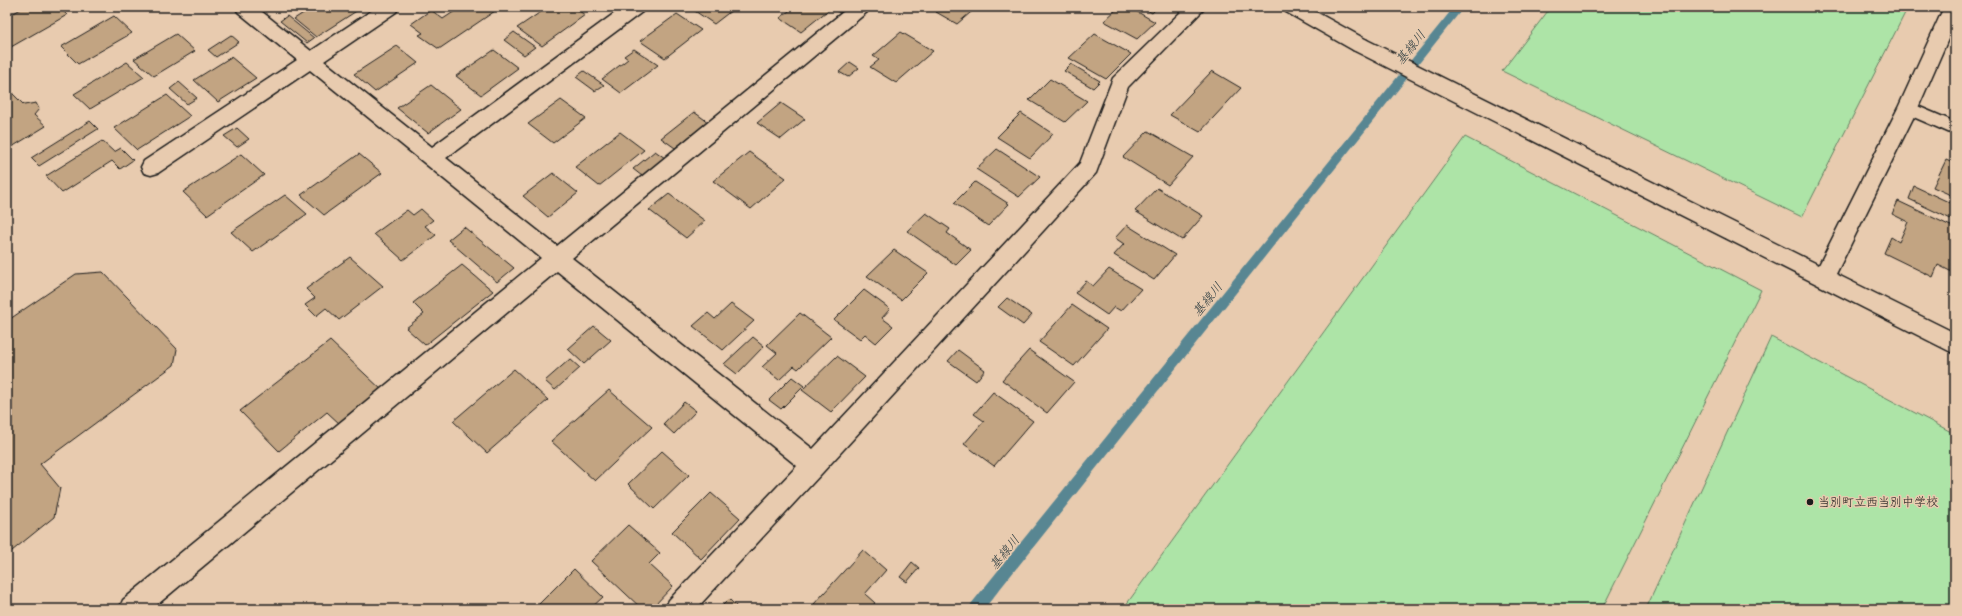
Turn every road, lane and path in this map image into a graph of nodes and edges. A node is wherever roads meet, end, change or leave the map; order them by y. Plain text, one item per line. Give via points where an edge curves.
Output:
1 (244, 7) edge
2 (390, 7) edge
3 (636, 7) edge
4 (861, 7) edge
5 (1197, 7) edge
6 (1292, 7) edge
7 (1953, 7) edge
8 (310, 60) junction
9 (1908, 108) junction
10 (1955, 129) edge
11 (432, 158) junction
12 (152, 167) dead end
13 (557, 259) junction
14 (1824, 277) junction
15 (1955, 344) edge
16 (814, 465) junction
17 (132, 609) edge
18 (678, 609) edge

1 - 8 street
2 - 8 street
3 - 11 street
4 - 13 street
5 - 16 street via 1120,83 1089,167
6 - 14 street via 1472,102
7 - 9 street
8 - 11 street
8 - 12 street
9 - 10 lane
9 - 14 street
11 - 13 street
13 - 16 street
13 - 17 street
14 - 15 street
16 - 18 street

